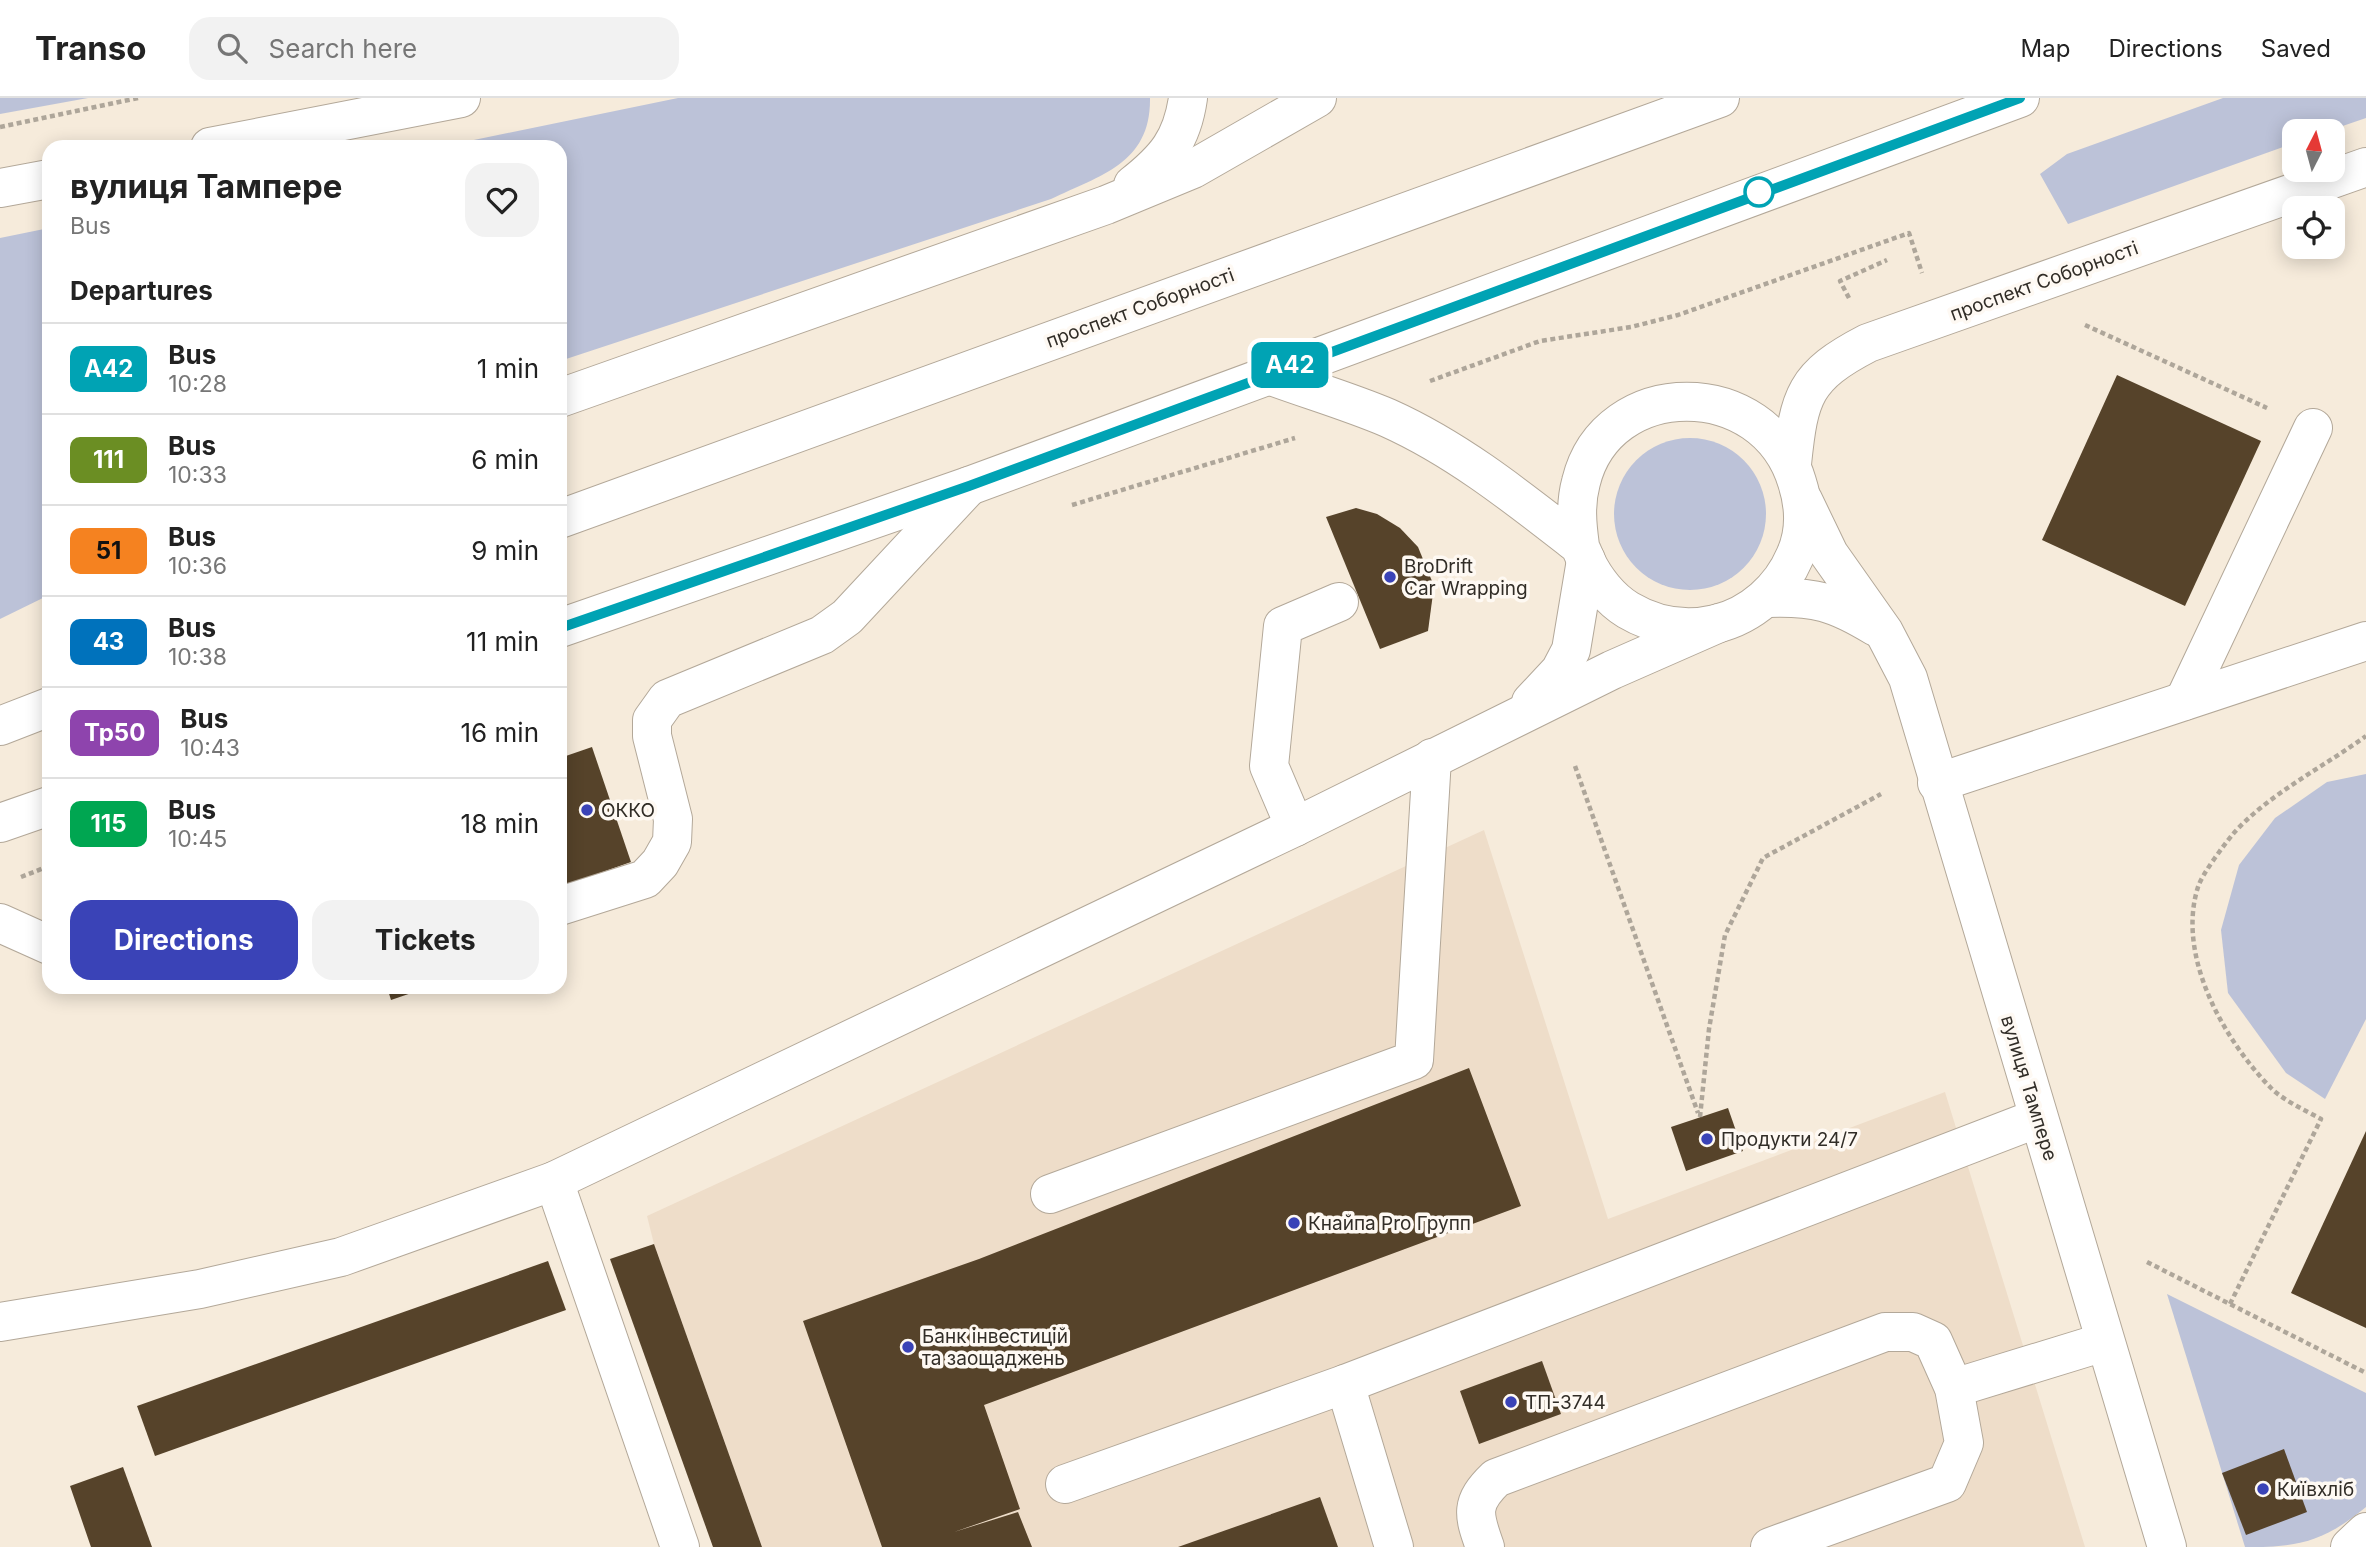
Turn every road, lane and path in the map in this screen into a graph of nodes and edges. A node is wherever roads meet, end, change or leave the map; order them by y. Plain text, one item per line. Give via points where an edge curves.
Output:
1 (138, 98) edge
2 (460, 98) edge
3 (1188, 98) edge
4 (1317, 98) edge
5 (1720, 98) edge
6 (2020, 98) edge
7 (0, 127) edge
8 (246, 140) edge
9 (2366, 167) edge
10 (42, 179) edge
11 (0, 188) edge
12 (1106, 205) junction
13 (1925, 285) dead end
14 (2085, 325) dead end
15 (1266, 374) junction
16 (1430, 381) dead end
17 (567, 396) edge
18 (2313, 428) joint
19 (1797, 482) junction
20 (969, 486) junction
21 (567, 516) edge
22 (1583, 553) junction
23 (1766, 598) junction
24 (1339, 602) dead end
25 (1719, 623) junction
26 (567, 626) edge
27 (1884, 632) junction
28 (2366, 641) edge
29 (2184, 701) junction
30 (42, 709) edge
31 (1518, 717) junction
32 (0, 726) edge
33 (2366, 736) edge
34 (1432, 758) junction
35 (1575, 766) dead end
36 (1937, 783) junction
37 (1881, 794) dead end
38 (42, 808) edge
39 (0, 823) edge
40 (1294, 827) junction
41 (567, 904) edge
42 (0, 923) edge
43 (42, 942) edge
44 (2038, 1118) junction
45 (554, 1181) junction
46 (1050, 1194) dead end
47 (2147, 1262) dead end
48 (2230, 1304) junction
49 (0, 1322) edge
50 (2104, 1342) junction
51 (2366, 1373) edge
52 (1345, 1384) junction
53 (1954, 1388) junction
54 (1065, 1484) dead end
55 (2366, 1532) edge
56 (680, 1547) edge
57 (1394, 1547) edge
58 (1485, 1547) edge
59 (1770, 1547) edge
60 (2167, 1547) edge
61 (2350, 1547) edge

1 - 7 path
2 - 8 main road
3 - 12 main road via 1184,126 1161,163
4 - 12 main road via 1193,169
5 - 21 main road, проспект Соборності
6 - 15 main road
9 - 19 main road, проспект Соборності via 1868,343 1840,358 1809,388 1799,407
10 - 11 main road
12 - 17 main road
13 - 16 path via 1909,233 1678,316 1540,341
14 - 18 path
15 - 20 main road
15 - 22 main road via 1416,433 1480,470
18 - 29 main road
19 - 22 main road via 1773,437 1746,416 1715,404 1681,401 1649,407 1619,425 1591,459 1581,480 1576,513
19 - 23 main road via 1801,536 1797,553
19 - 27 main road, вулиця Тампере via 1829,554
20 - 26 main road
20 - 41 main road via 847,617 822,635 667,699 657,709 652,736 673,819 672,842 645,879
22 - 25 main road via 1614,598 1640,616 1687,628
22 - 31 main road via 1571,650 1560,671
23 - 25 main road
23 - 27 main road via 1814,599 1842,606
24 - 40 main road via 1283,626 1269,766
25 - 31 main road
27 - 36 main road, вулиця Тампере via 1908,678
28 - 29 main road
29 - 36 main road
30 - 32 main road
31 - 34 main road
33 - 48 path via 2282,793 2234,833 2198,886 2193,936 2197,972 2223,1025 2272,1089 2321,1119
34 - 40 main road
34 - 46 main road via 1415,1060
35 - 37 path via 1700,1117 1725,935 1763,858
36 - 44 main road, вулиця Тампере
38 - 39 main road
40 - 45 main road
42 - 43 main road
44 - 50 main road, вулиця Тампере
44 - 52 main road
45 - 49 main road via 341,1257 200,1289
45 - 56 main road
47 - 48 path
48 - 51 path
50 - 53 main road
50 - 60 main road, вулиця Тампере
52 - 54 main road
52 - 57 main road
53 - 58 main road via 1933,1340 1913,1332 1885,1332 1496,1478 1479,1494 1474,1518
53 - 59 main road via 1964,1443 1947,1483
55 - 61 main road

